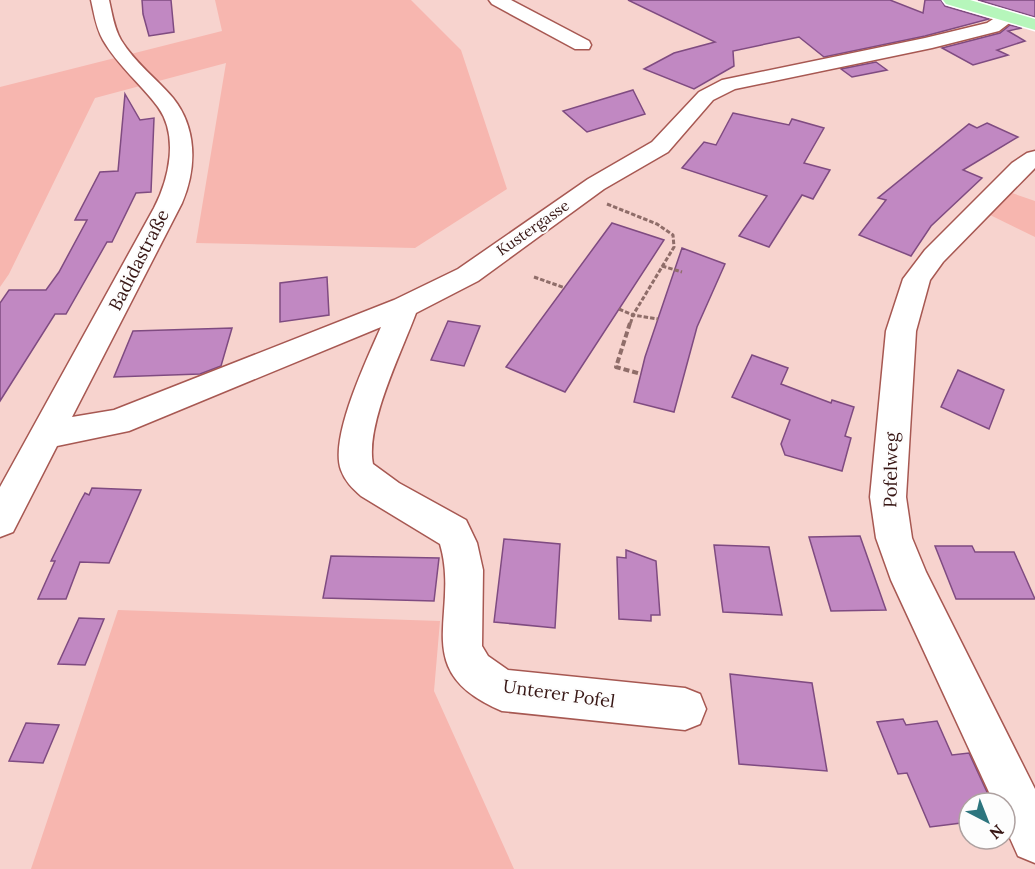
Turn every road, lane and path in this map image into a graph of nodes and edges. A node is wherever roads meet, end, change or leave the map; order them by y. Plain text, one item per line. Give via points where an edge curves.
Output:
1 (100, 0) edge
2 (498, 0) edge
3 (952, 0) edge
4 (1007, 18) junction
5 (1035, 25) edge
6 (582, 45) dead end
7 (1035, 158) edge
8 (597, 200) dead end
9 (662, 266) junction
10 (682, 272) dead end
11 (534, 277) dead end
12 (565, 288) dead end
13 (405, 307) junction
14 (619, 309) dead end
15 (633, 315) junction
16 (658, 319) dead end
17 (641, 374) dead end
18 (47, 435) junction
19 (0, 521) edge
20 (684, 709) dead end
21 (1035, 839) edge

1 - 18 street, Badidastraße via 111,39 174,112 182,131 182,154 176,188
2 - 6 street
3 - 4 main road
4 - 5 main road
4 - 13 street, Kustergasse via 993,27 925,44 749,79 713,91 660,147 596,184 468,275
7 - 21 street, Pofelweg via 953,235 917,279 899,343 888,497 894,538 910,580
8 - 9 path via 674,235 674,247
9 - 10 path
9 - 15 path
11 - 12 path
13 - 18 street, Kustergasse via 117,422
13 - 20 street, Unterer Pofel via 359,422 354,455 357,469 375,487 453,532 464,570 462,648 473,670 502,690
14 - 15 path
15 - 16 path
15 - 17 path via 616,367
18 - 19 street, Badidastraße

